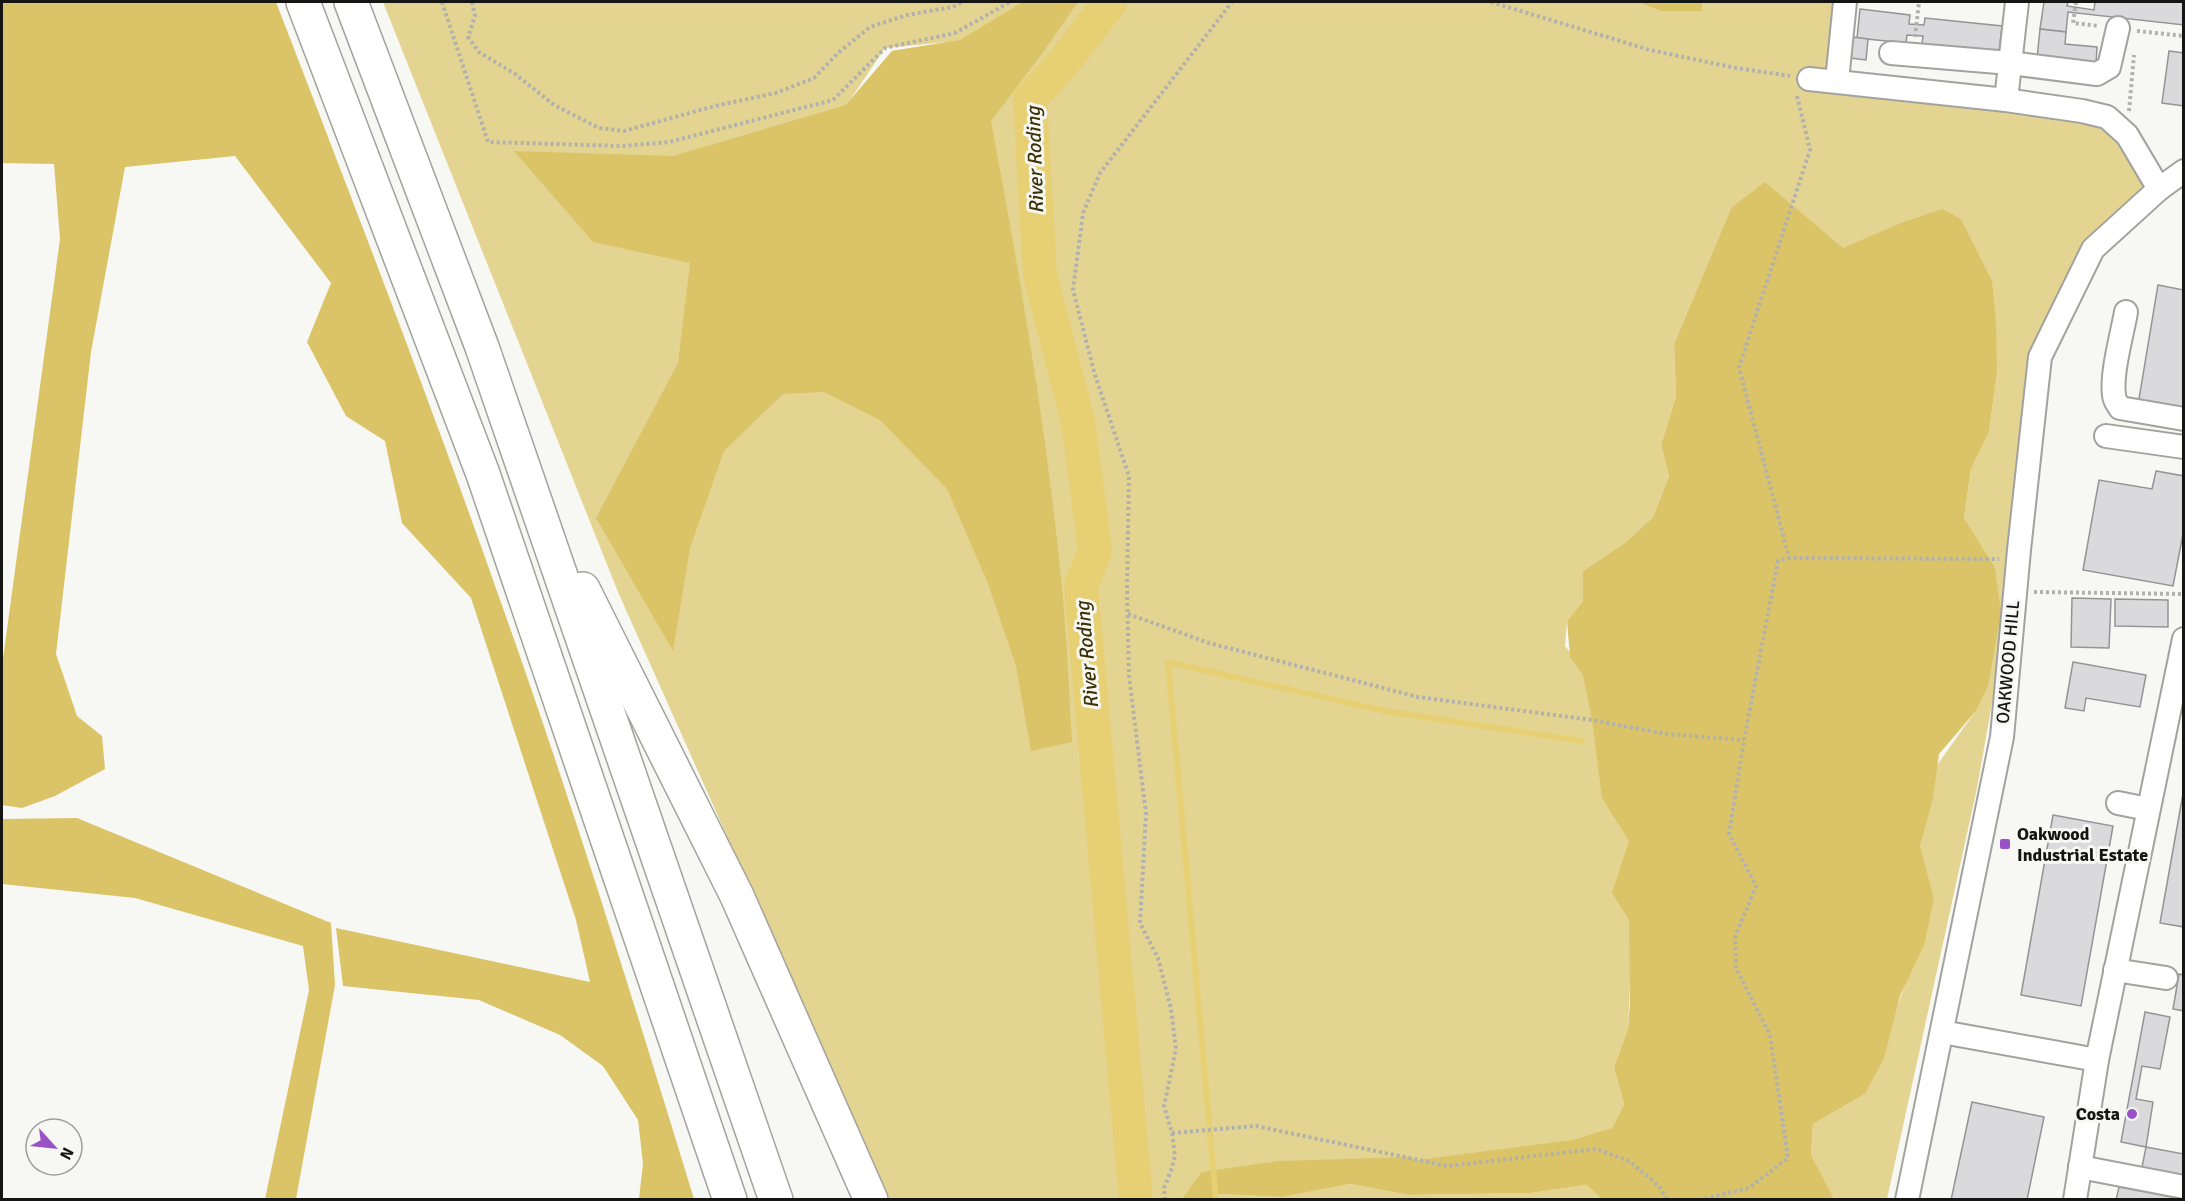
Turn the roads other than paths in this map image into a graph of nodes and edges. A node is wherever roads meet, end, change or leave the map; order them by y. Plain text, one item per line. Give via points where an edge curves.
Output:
1 (303, 2) edge
2 (351, 2) edge
3 (1845, 2) edge
4 (2017, 2) edge
5 (2130, 34) road end
6 (1891, 54) dead end
7 (2010, 63) junction
8 (1809, 79) road end
9 (1837, 81) junction
10 (2006, 100) junction
11 (2184, 171) edge
12 (2159, 189) junction
13 (2126, 312) dead end
14 (2184, 419) edge
15 (2106, 436) dead end
16 (2184, 447) edge
17 (524, 469) junction
18 (2184, 639) edge
19 (2118, 803) dead end
20 (2148, 809) junction
21 (2115, 970) junction
22 (2166, 978) dead end
23 (1942, 1032) junction
24 (2097, 1060) junction
25 (2080, 1167) junction
26 (2184, 1187) edge
27 (728, 1195) edge
28 (776, 1200) edge
29 (871, 1200) edge
30 (1907, 1200) edge
31 (2075, 1200) edge

1 - 27 highway via 483,474
2 - 17 highway
3 - 9 street
4 - 7 street
5 - 7 street via 2109,67 2097,74
6 - 7 street
7 - 10 street
8 - 9 street
9 - 10 street
10 - 12 street via 2107,117 2127,135
11 - 12 street, OAKWOOD HILL
12 - 23 street, OAKWOOD HILL via 2093,249 2040,357 2001,737
13 - 14 street via 2115,401 2120,408
15 - 16 street
17 - 28 highway
17 - 29 highway via 737,896
18 - 20 street
19 - 20 street
20 - 21 street
21 - 22 street
21 - 24 street
23 - 24 street
23 - 30 street, OAKWOOD HILL
24 - 25 street
25 - 26 street
25 - 31 street

